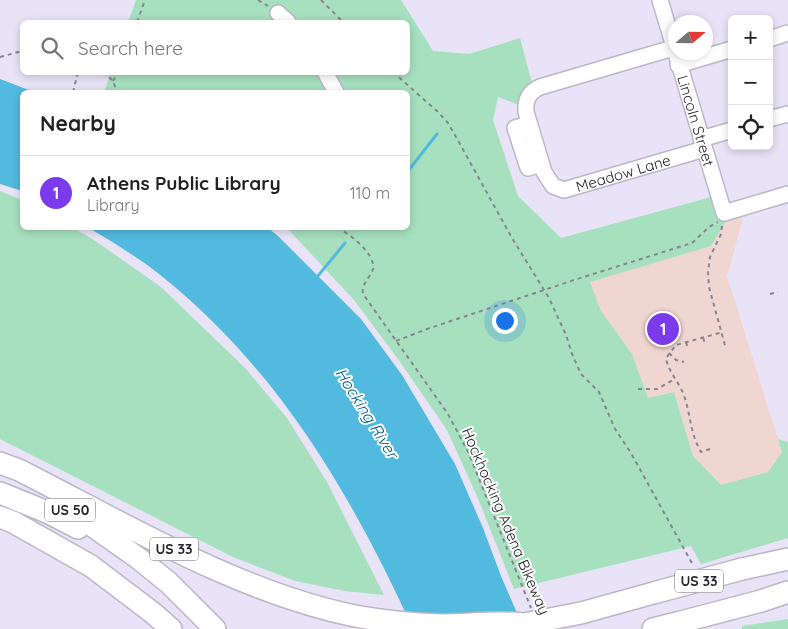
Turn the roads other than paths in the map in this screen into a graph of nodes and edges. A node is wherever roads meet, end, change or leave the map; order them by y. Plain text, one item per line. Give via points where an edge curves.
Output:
1 (660, 0) edge
2 (668, 30) edge
3 (788, 33) edge
4 (773, 38) edge
5 (668, 49) edge
6 (728, 51) edge
7 (677, 60) edge
8 (678, 65) junction
9 (327, 75) edge
10 (335, 90) edge
11 (788, 114) edge
12 (773, 118) edge
13 (728, 132) edge
14 (703, 144) junction
15 (788, 194) edge
16 (0, 463) edge
17 (0, 493) edge
18 (0, 517) edge
19 (788, 552) edge
20 (138, 558) junction
21 (788, 559) edge
22 (744, 568) junction
23 (788, 592) edge
24 (788, 598) edge
25 (761, 601) junction
26 (529, 619) junction
27 (171, 629) edge
28 (214, 629) edge
29 (503, 629) edge
30 (653, 629) edge

1 - 2 street, Lincoln Street
3 - 4 street
5 - 14 street, Meadow Lane via 532,91 526,104 541,164 553,186 564,190
6 - 8 street
7 - 8 street, Lincoln Street
8 - 14 street, Lincoln Street
9 - 10 street
11 - 12 street
13 - 14 street, Meadow Lane
14 - 15 street, Lincoln Street via 723,220
16 - 20 highway, US 50
16 - 26 highway, US 33 via 229,575 329,610 399,622 442,625
17 - 20 highway via 47,512
18 - 27 highway via 91,566
19 - 22 highway
20 - 28 highway, US 50 via 169,583
21 - 22 highway, US 33
22 - 26 highway, US 33, bridge via 581,613
23 - 25 highway, US 33
24 - 25 highway
25 - 30 highway, US 33, bridge
26 - 29 highway

